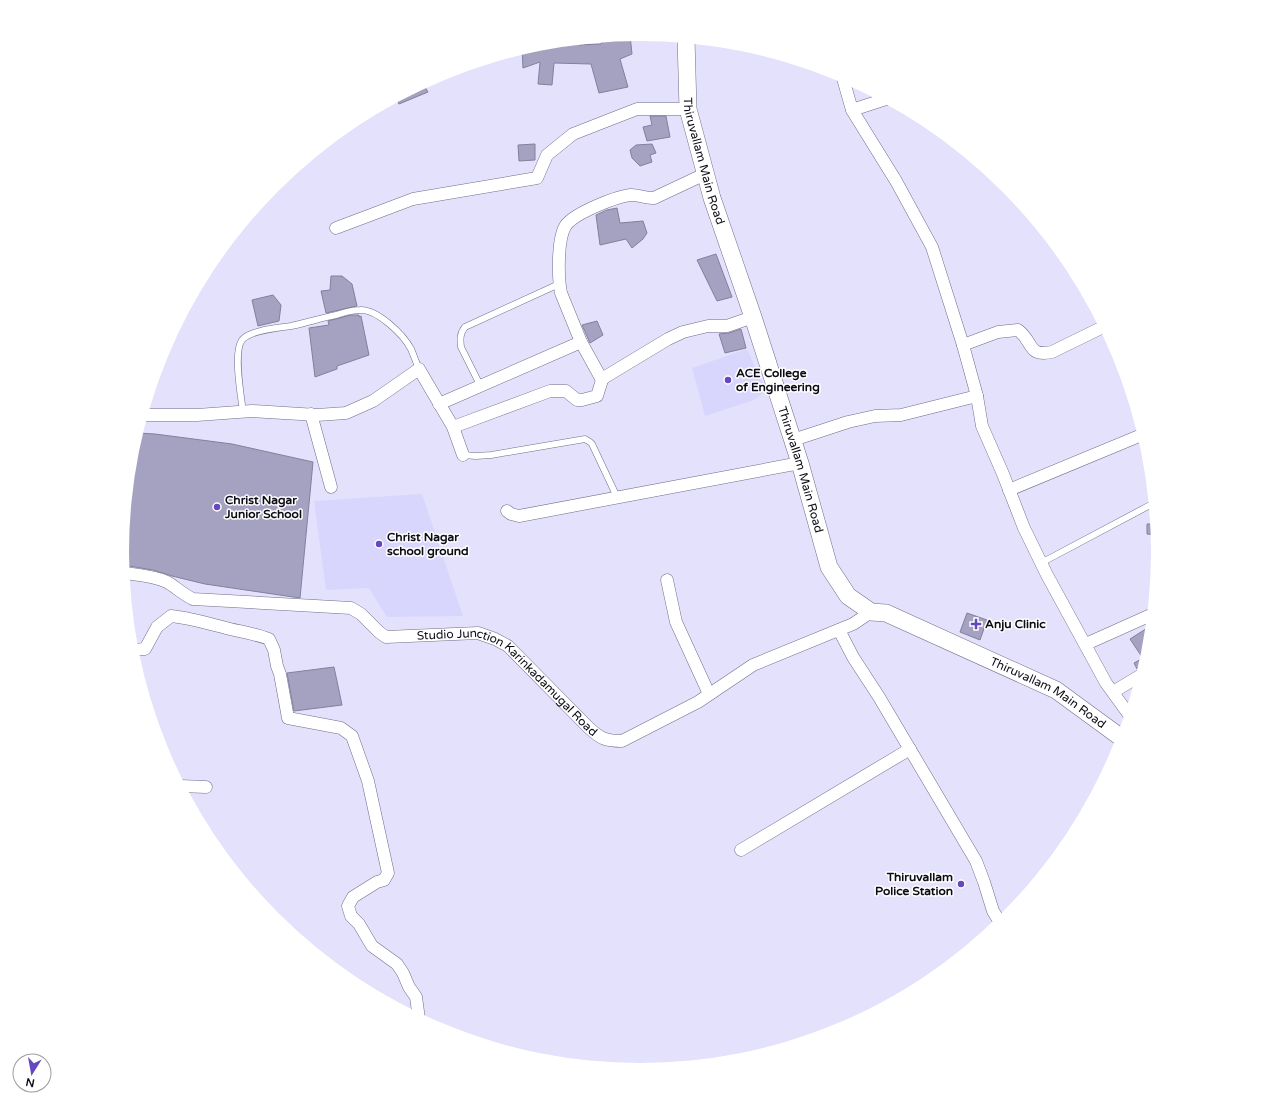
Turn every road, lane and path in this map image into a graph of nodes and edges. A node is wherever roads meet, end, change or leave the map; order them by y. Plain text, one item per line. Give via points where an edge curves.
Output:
1 (686, 43) edge
2 (845, 84) edge
3 (880, 101) edge
4 (688, 109) junction
5 (852, 110) junction
6 (706, 174) junction
7 (336, 228) dead end
8 (559, 284) junction
9 (753, 317) junction
10 (1100, 328) edge
11 (581, 342) junction
12 (963, 345) junction
13 (419, 369) junction
14 (602, 380) junction
15 (480, 386) junction
16 (977, 396) junction
17 (439, 404) junction
18 (243, 412) junction
19 (310, 414) junction
20 (148, 415) edge
21 (453, 428) junction
22 (1138, 436) edge
23 (793, 440) junction
24 (463, 455) joint
25 (800, 463) junction
26 (331, 487) dead end
27 (1009, 490) junction
28 (617, 497) junction
29 (1150, 505) edge
30 (507, 511) dead end
31 (1041, 563) junction
32 (130, 574) edge
33 (667, 580) dead end
34 (871, 612) junction
35 (1148, 616) edge
36 (839, 630) junction
37 (1086, 644) junction
38 (139, 649) edge
39 (1137, 678) edge
40 (1113, 692) junction
41 (709, 694) junction
42 (1127, 711) edge
43 (1118, 735) edge
44 (910, 749) junction
45 (186, 786) edge
46 (206, 787) dead end
47 (741, 850) dead end
48 (997, 919) edge
49 (419, 1013) edge

1 - 4 main road, Thiruvallam Main Road
2 - 5 street
3 - 5 street
4 - 6 main road, Thiruvallam Main Road
4 - 7 street via 637,109 573,134 547,155 537,178 413,199
5 - 12 street via 896,181 932,248
6 - 8 street via 654,198 632,195 624,197 591,209 567,224 560,258
6 - 9 main road, Thiruvallam Main Road
8 - 11 street
8 - 15 lane via 465,327 461,347
9 - 14 street via 727,326 708,326 683,332
9 - 23 main road, Thiruvallam Main Road
10 - 12 street via 1043,354 1037,353 1018,330 998,332
11 - 14 street
11 - 15 street
12 - 16 street
13 - 17 street
13 - 18 lane via 401,335 383,319 361,310 254,333 242,340 238,354
13 - 19 street via 373,401 346,412
14 - 21 street via 594,397 579,401 566,391 550,391
15 - 17 street
16 - 23 street via 901,415 875,416 848,422
16 - 27 street via 982,426
17 - 21 street
18 - 19 street
18 - 20 street
19 - 26 street
21 - 24 street
22 - 27 street
23 - 25 main road, Thiruvallam Main Road
24 - 28 lane via 491,456 585,439 592,444
25 - 28 street
25 - 34 main road, Thiruvallam Main Road via 829,567 848,596
27 - 31 street
28 - 30 street via 519,516
29 - 31 lane
31 - 37 street
32 - 41 street, Studio Junction Karinkadamugal Road via 168,583 193,599 351,608 362,614 386,637 478,633 508,646 589,728 599,737 611,741 622,741
33 - 41 street via 676,622
34 - 36 street, Studio Junction Karinkadamugal Road
34 - 43 main road, Thiruvallam Main Road via 886,613 1056,690
35 - 37 street
36 - 41 street, Studio Junction Karinkadamugal Road via 753,665
36 - 44 street
37 - 40 street
38 - 49 street via 145,649 157,627 171,616 258,635 269,640 274,650 288,718 341,728 352,736 368,781 388,873 384,880 352,897 348,906 350,916 359,924 372,946 397,964 416,997
39 - 40 street
40 - 42 street
44 - 47 street
44 - 48 street via 976,861
45 - 46 street

